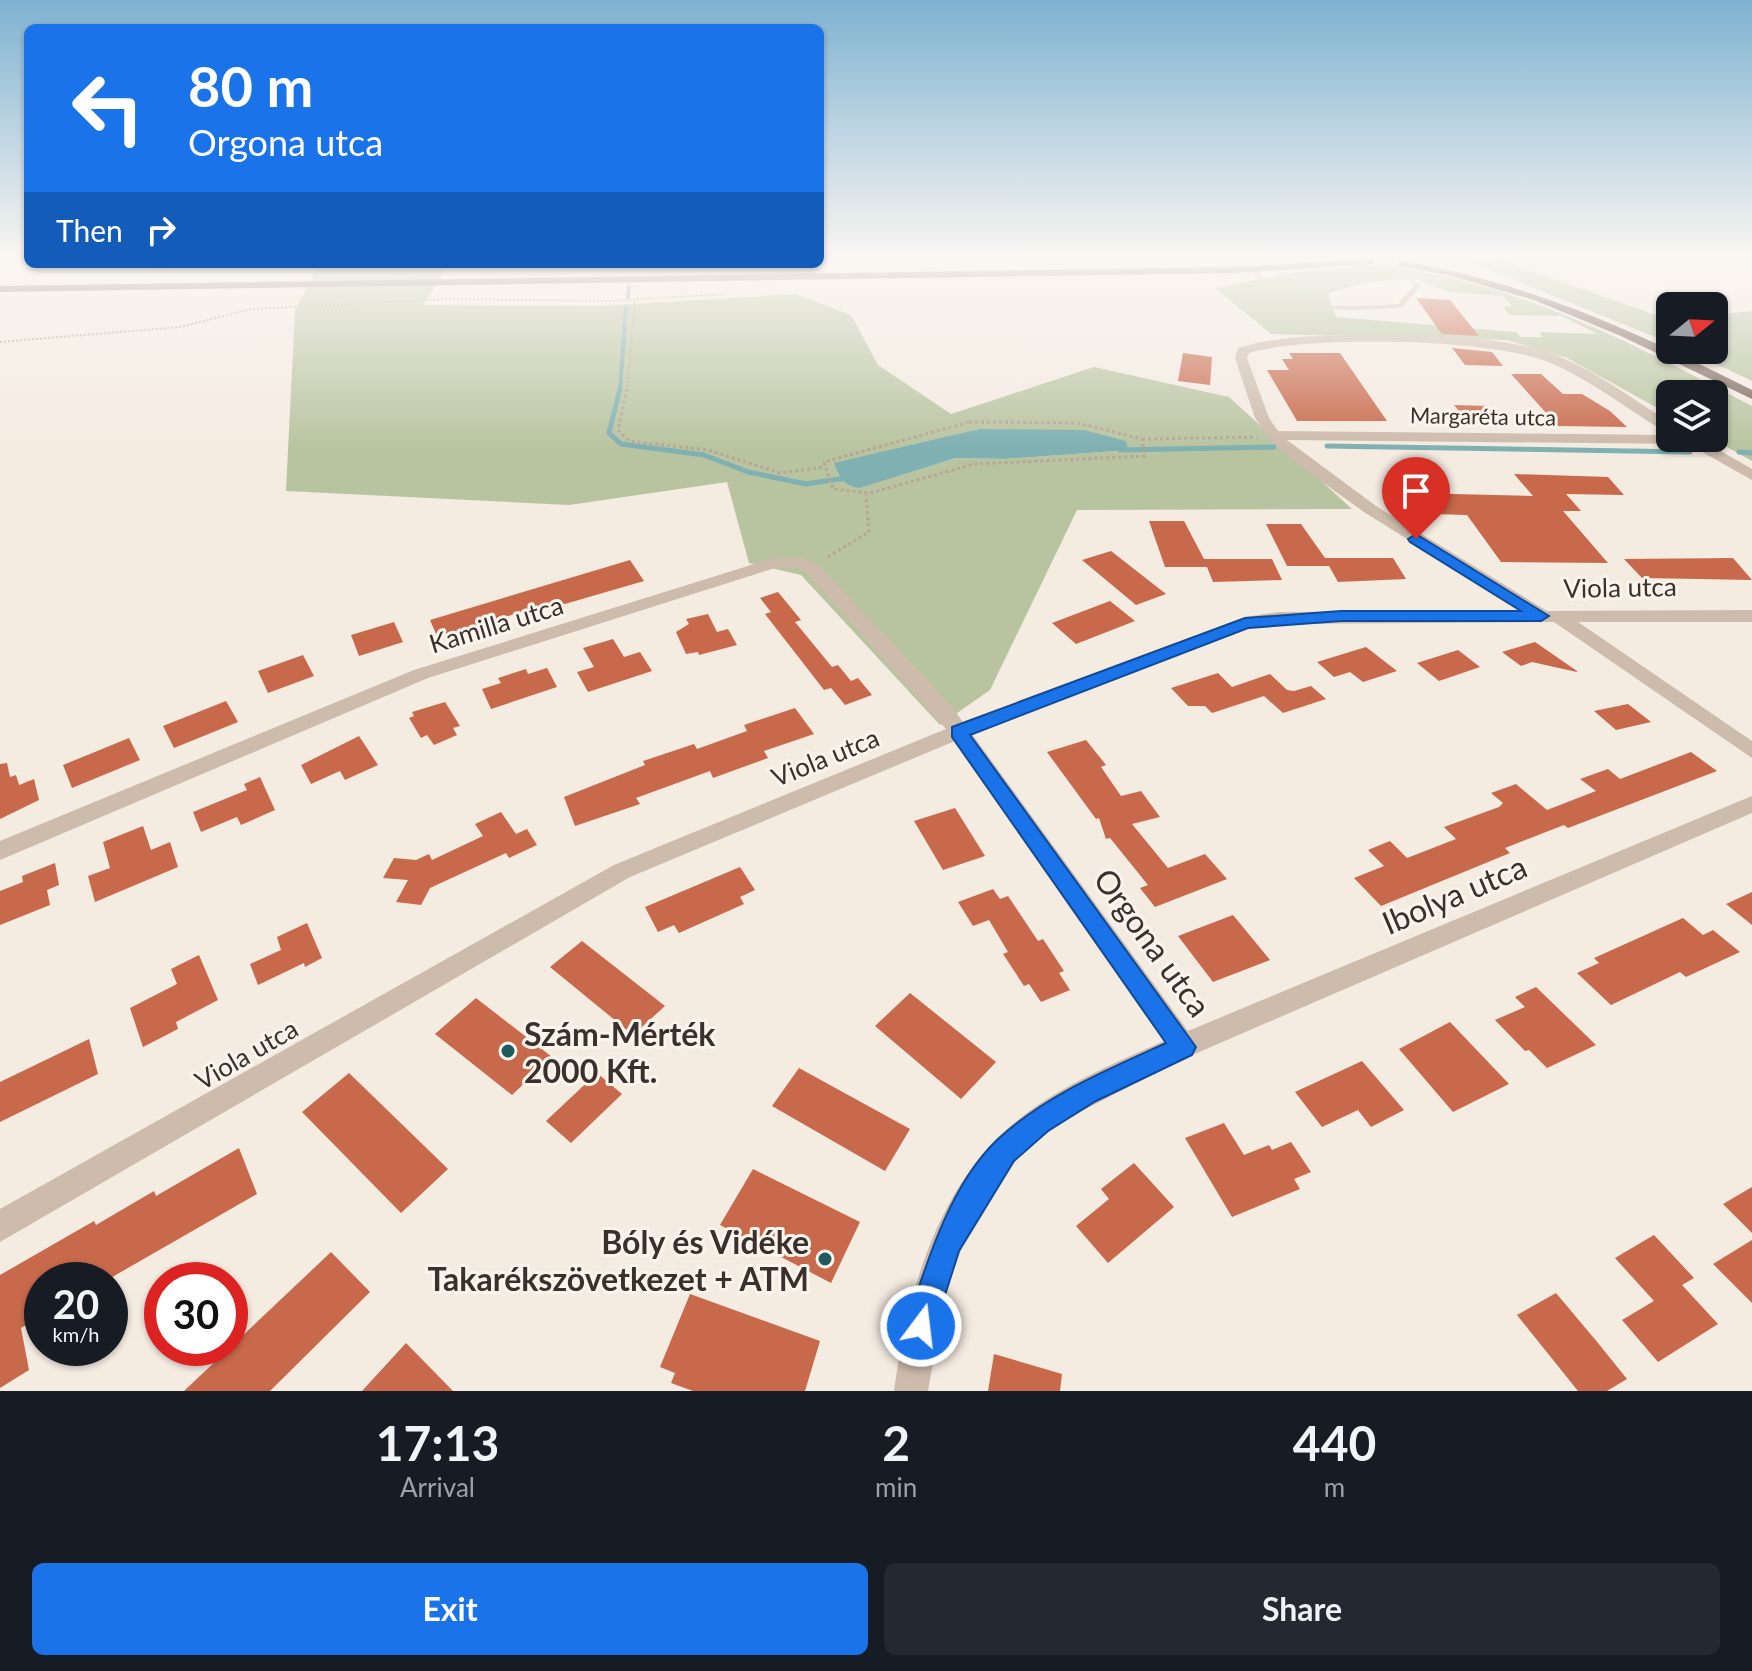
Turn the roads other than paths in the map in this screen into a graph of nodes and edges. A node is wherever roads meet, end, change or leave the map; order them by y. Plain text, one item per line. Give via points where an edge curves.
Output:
1 (1590, 320) edge
2 (1752, 395) edge
3 (1656, 420) edge
4 (1274, 436) junction
5 (1656, 439) edge
6 (1712, 452) edge
7 (1752, 475) edge
8 (1549, 616) junction
9 (1752, 616) edge
10 (958, 732) junction
11 (1752, 751) edge
12 (1752, 804) edge
13 (0, 851) edge
14 (1184, 1047) junction
15 (0, 1226) edge
16 (911, 1391) edge

1 - 2 main road
3 - 4 street via 1557,361 1521,348 1284,341 1248,348 1241,358 1262,418
4 - 5 street, Margaréta utca
4 - 8 street via 1370,509
6 - 7 street
8 - 9 street, Viola utca
8 - 10 street, Viola utca via 1341,616 1245,623
8 - 11 street
10 - 13 street, Kamilla utca via 942,708 812,568 774,563 421,674
10 - 14 street, Orgona utca
10 - 15 street, Viola utca via 622,871
12 - 14 street, Ibolya utca
14 - 16 street, Orgona utca via 1087,1093 1039,1122 1004,1152 946,1246 927,1298

